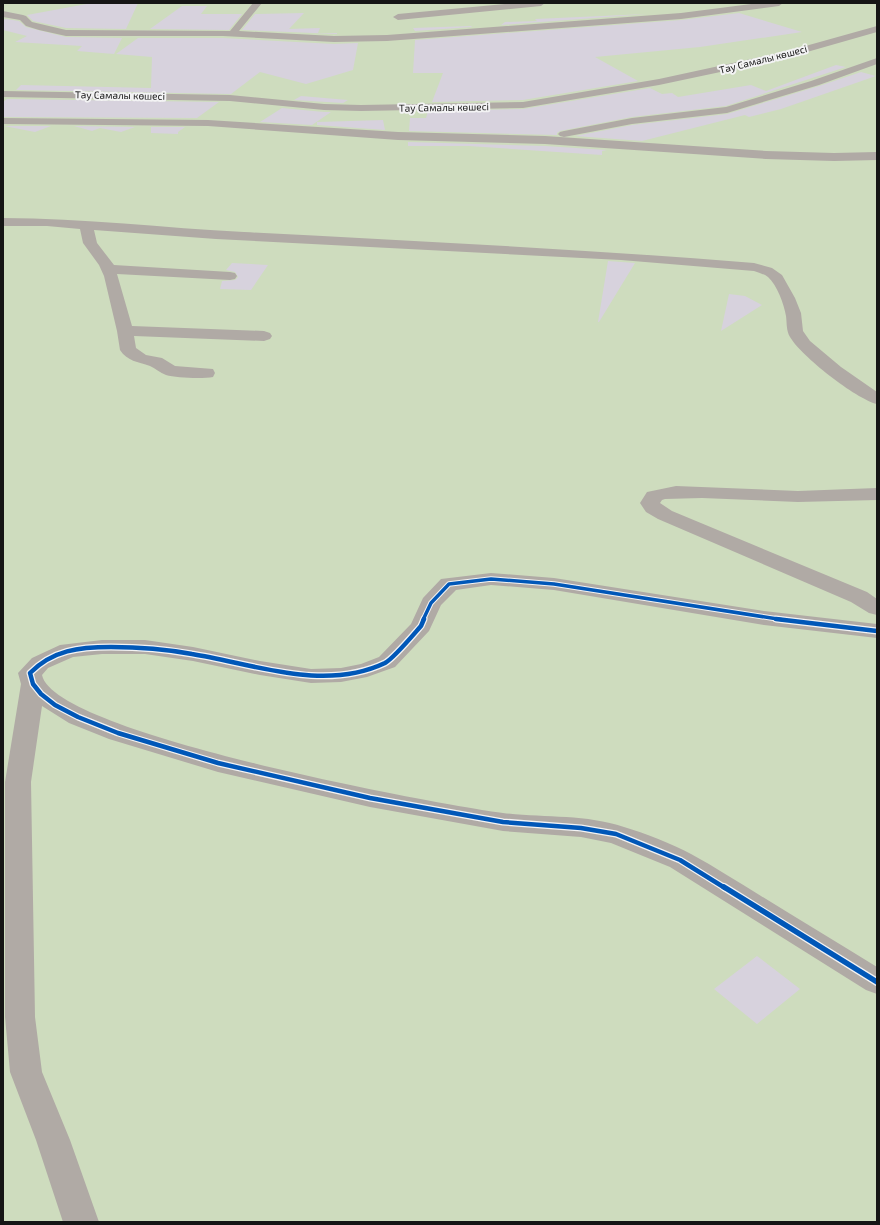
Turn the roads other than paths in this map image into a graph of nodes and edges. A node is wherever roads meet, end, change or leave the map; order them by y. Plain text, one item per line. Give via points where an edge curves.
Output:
1 (258, 3) edge
2 (541, 3) edge
3 (779, 3) edge
4 (3, 14) edge
5 (398, 17) dead end
6 (877, 29) edge
7 (232, 34) junction
8 (877, 61) edge
9 (3, 94) edge
10 (3, 121) edge
11 (546, 140) junction
12 (875, 150) edge
13 (3, 222) edge
14 (86, 226) junction
15 (108, 269) junction
16 (230, 276) dead end
17 (125, 331) junction
18 (264, 336) dead end
19 (207, 373) dead end
20 (877, 399) edge
21 (877, 494) edge
22 (877, 608) edge
23 (877, 631) edge
24 (33, 684) junction
25 (877, 982) edge
26 (81, 1222) edge

1 - 7 street
2 - 5 street
3 - 7 street via 681,16 393,38 326,39
4 - 7 street via 23,18 29,24 42,28 66,33
6 - 9 street, Тау Самалы көшесі via 786,55 651,84 523,104 361,108 230,98
8 - 11 street via 742,106 702,114 632,121
10 - 11 street via 208,123 383,135
11 - 12 street via 815,157
13 - 14 street via 47,222
14 - 15 street via 90,243
14 - 20 street via 621,256 754,267 768,271 780,284 793,314 795,331 806,346
15 - 16 street
15 - 17 street
17 - 18 street
17 - 19 street via 128,350 141,359 156,362 171,371
21 - 22 street via 780,496 680,492 658,494 650,503 664,516 817,578
23 - 24 street via 764,618 554,584 491,579 449,584 431,603 421,626 387,662 367,670 341,675 311,676 145,647 102,647 68,650 40,663 30,673
24 - 25 street via 54,705 78,717 118,733 218,763 370,798 503,822 581,828 616,834 680,860
24 - 26 street via 18,782 20,1017 26,1072

